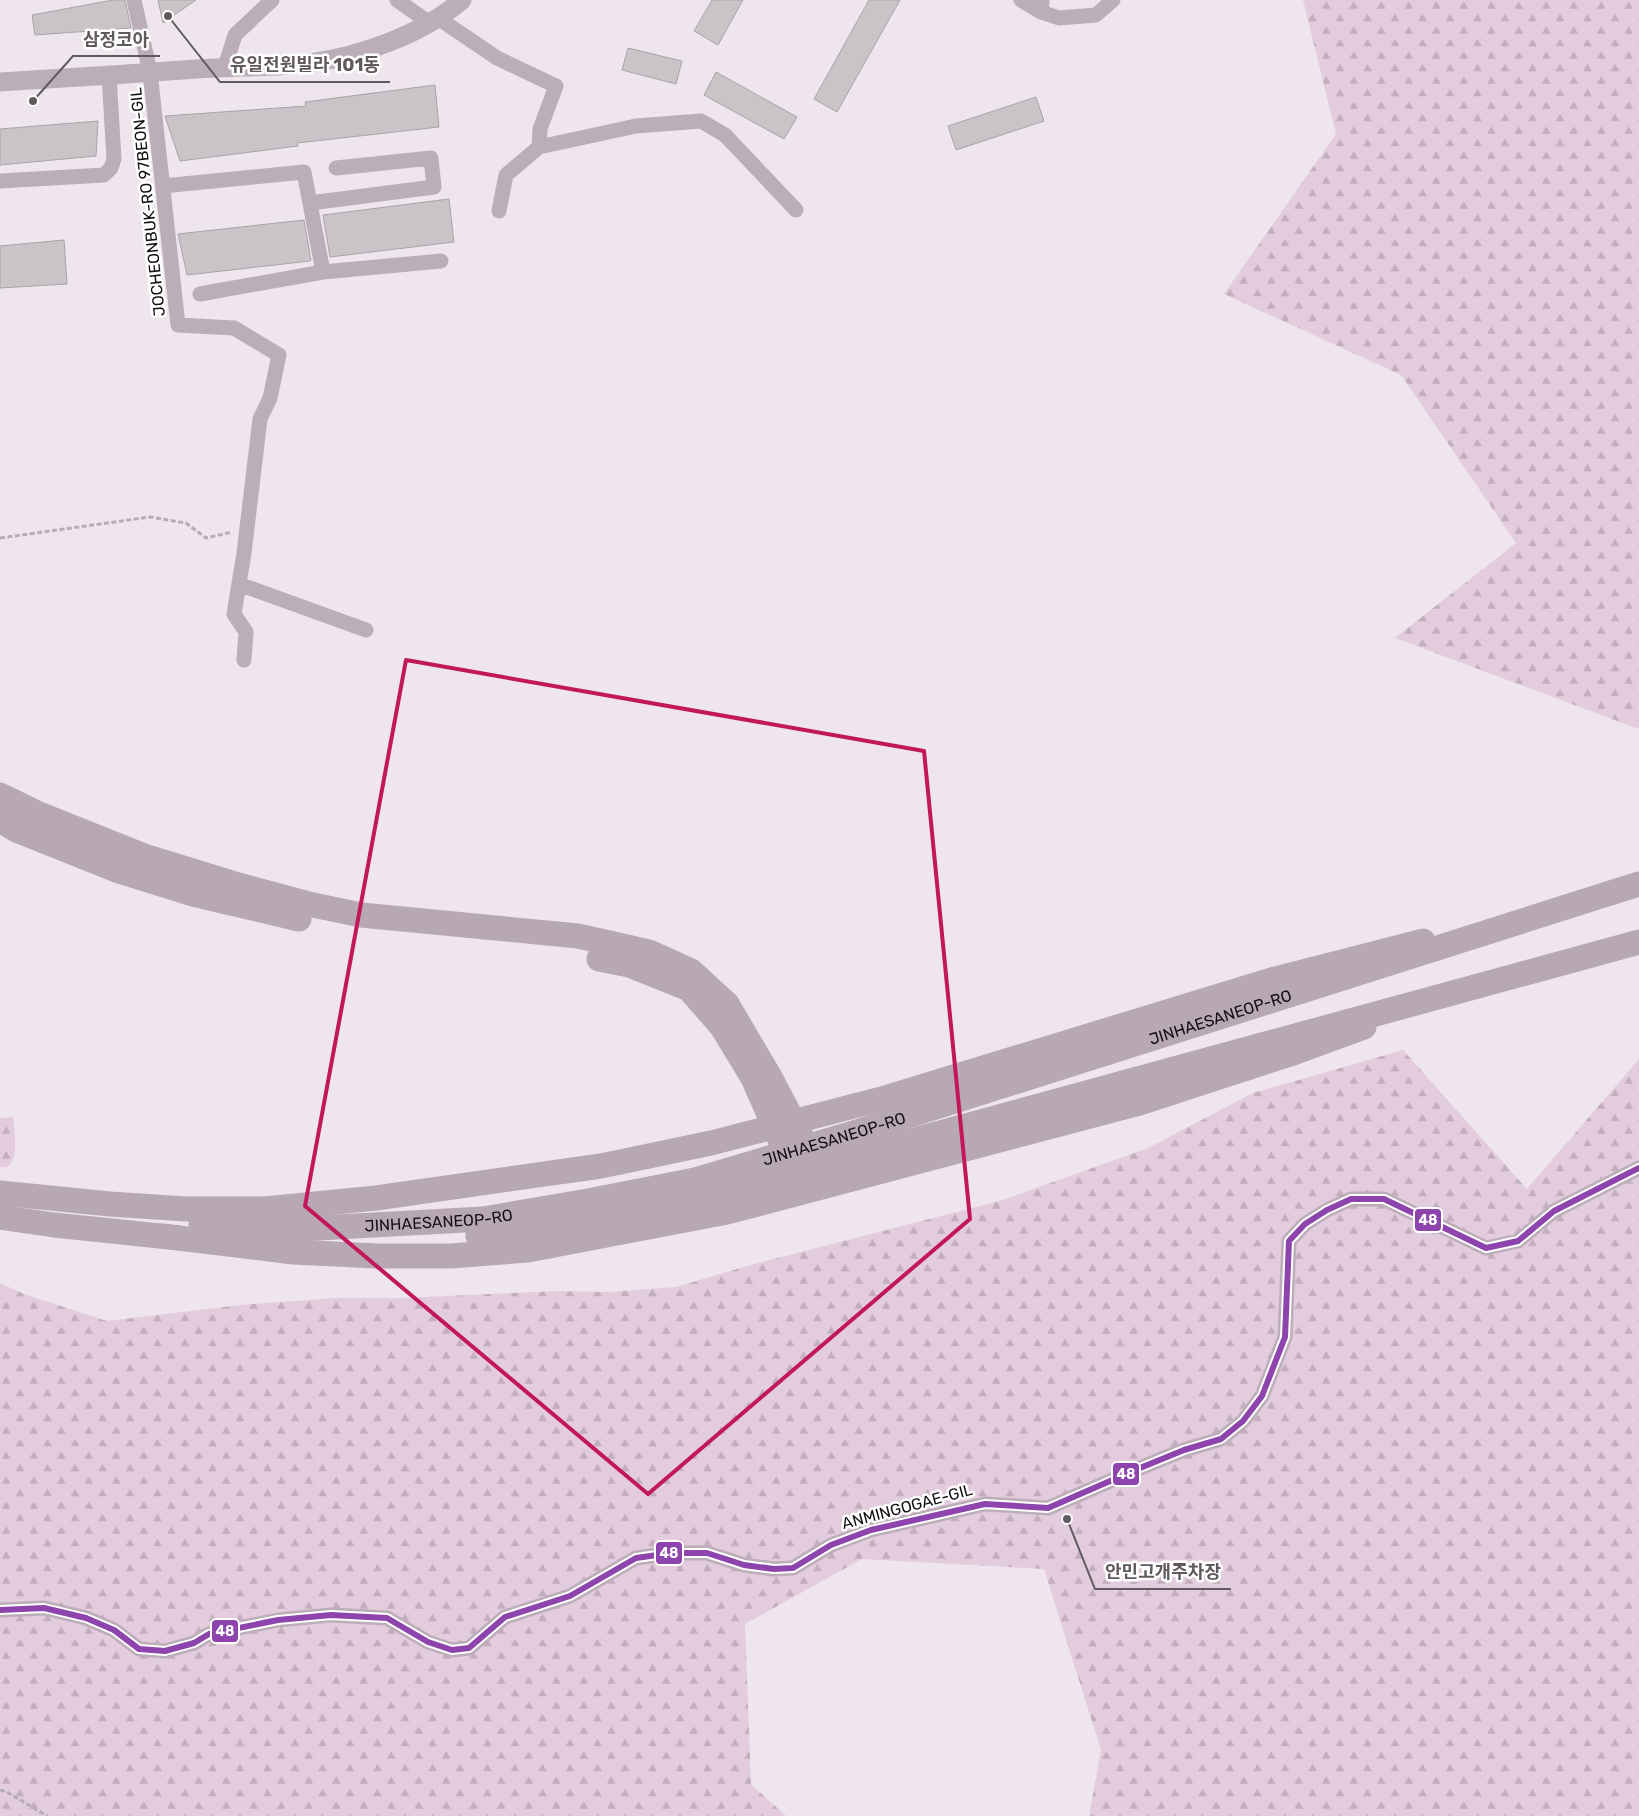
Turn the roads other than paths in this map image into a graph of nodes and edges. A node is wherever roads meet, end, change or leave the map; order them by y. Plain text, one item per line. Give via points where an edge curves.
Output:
1 (134, 0) edge
2 (272, 0) edge
3 (397, 0) edge
4 (462, 0) edge
5 (1021, 0) edge
6 (1113, 0) edge
7 (1042, 6) edge
8 (435, 21) junction
9 (225, 67) junction
10 (150, 72) junction
11 (109, 75) junction
12 (0, 82) edge
13 (539, 147) junction
14 (336, 168) dead end
15 (0, 181) edge
16 (163, 186) junction
17 (310, 203) junction
18 (796, 210) dead end
19 (500, 211) dead end
20 (441, 261) dead end
21 (323, 272) junction
22 (200, 294) dead end
23 (239, 584) junction
24 (366, 630) dead end
25 (244, 660) dead end
26 (0, 795) edge
27 (0, 820) edge
28 (1639, 884) edge
29 (1584, 901) junction
30 (1639, 942) edge
31 (1463, 990) junction
32 (762, 1078) junction
33 (842, 1109) junction
34 (784, 1125) junction
35 (711, 1143) junction
36 (1639, 1168) edge
37 (817, 1187) junction
38 (695, 1189) junction
39 (0, 1193) edge
40 (0, 1200) edge
41 (0, 1217) edge
42 (450, 1238) junction
43 (388, 1241) junction
44 (0, 1610) edge

1 - 10 street, JOCHEONBUK-RO 97BEON-GIL
2 - 9 street via 235,35
3 - 8 street
4 - 8 street
5 - 7 street
6 - 7 street via 1096,15 1059,18
8 - 9 street via 349,55 285,65
8 - 13 street via 497,58 556,86 540,129
9 - 10 street
10 - 11 street
10 - 16 street, JOCHEONBUK-RO 97BEON-GIL
11 - 12 street
11 - 15 street via 112,168 104,175
13 - 18 street via 636,126 701,121 725,135
13 - 19 street via 506,174
14 - 17 street via 431,158 434,187
16 - 17 street via 304,172
16 - 23 street, JOCHEONBUK-RO 97BEON-GIL via 178,325 234,328 279,354 270,398 260,419
17 - 21 street
20 - 21 street
21 - 22 street
23 - 24 street
23 - 25 street, JOCHEONBUK-RO 97BEON-GIL via 234,614 246,632
26 - 32 highway via 147,857 312,905 361,915 578,936 649,952 691,971 727,1004
27 - 32 highway via 16,830 116,870 193,894 316,922 385,933 557,950 629,965 689,989
28 - 29 highway, JINHAESANEOP-RO, bridge
29 - 33 highway, bridge via 1275,979
29 - 38 highway, JINHAESANEOP-RO, bridge via 857,1132
30 - 31 highway, JINHAESANEOP-RO, bridge
31 - 37 highway, bridge via 1293,1053 1145,1101
31 - 38 highway, JINHAESANEOP-RO, bridge via 783,1176
32 - 33 highway via 808,1106
32 - 34 highway
32 - 35 highway via 753,1107 740,1123
33 - 34 highway
34 - 35 highway
34 - 37 highway via 792,1165 804,1180
35 - 39 highway via 601,1166 396,1195 265,1209 186,1209
36 - 44 street, ANMINGOGAE-GIL via 1554,1211 1518,1241 1486,1248 1384,1199 1351,1199 1327,1210 1305,1224 1289,1240 1285,1337 1262,1396 1243,1421 1221,1439 1184,1450 1048,1508 985,1504 881,1527 832,1545 793,1568 744,1565 707,1553 636,1558 570,1596 505,1617 469,1648 452,1650 428,1642 387,1618 331,1615 278,1620 209,1634 194,1643 165,1651 139,1649 114,1630 86,1618 44,1608
37 - 42 highway via 726,1212 528,1250
38 - 42 highway, JINHAESANEOP-RO via 586,1222
40 - 43 highway, JINHAESANEOP-RO via 184,1224
41 - 43 highway, JINHAESANEOP-RO via 162,1236 285,1246
42 - 43 highway, JINHAESANEOP-RO

